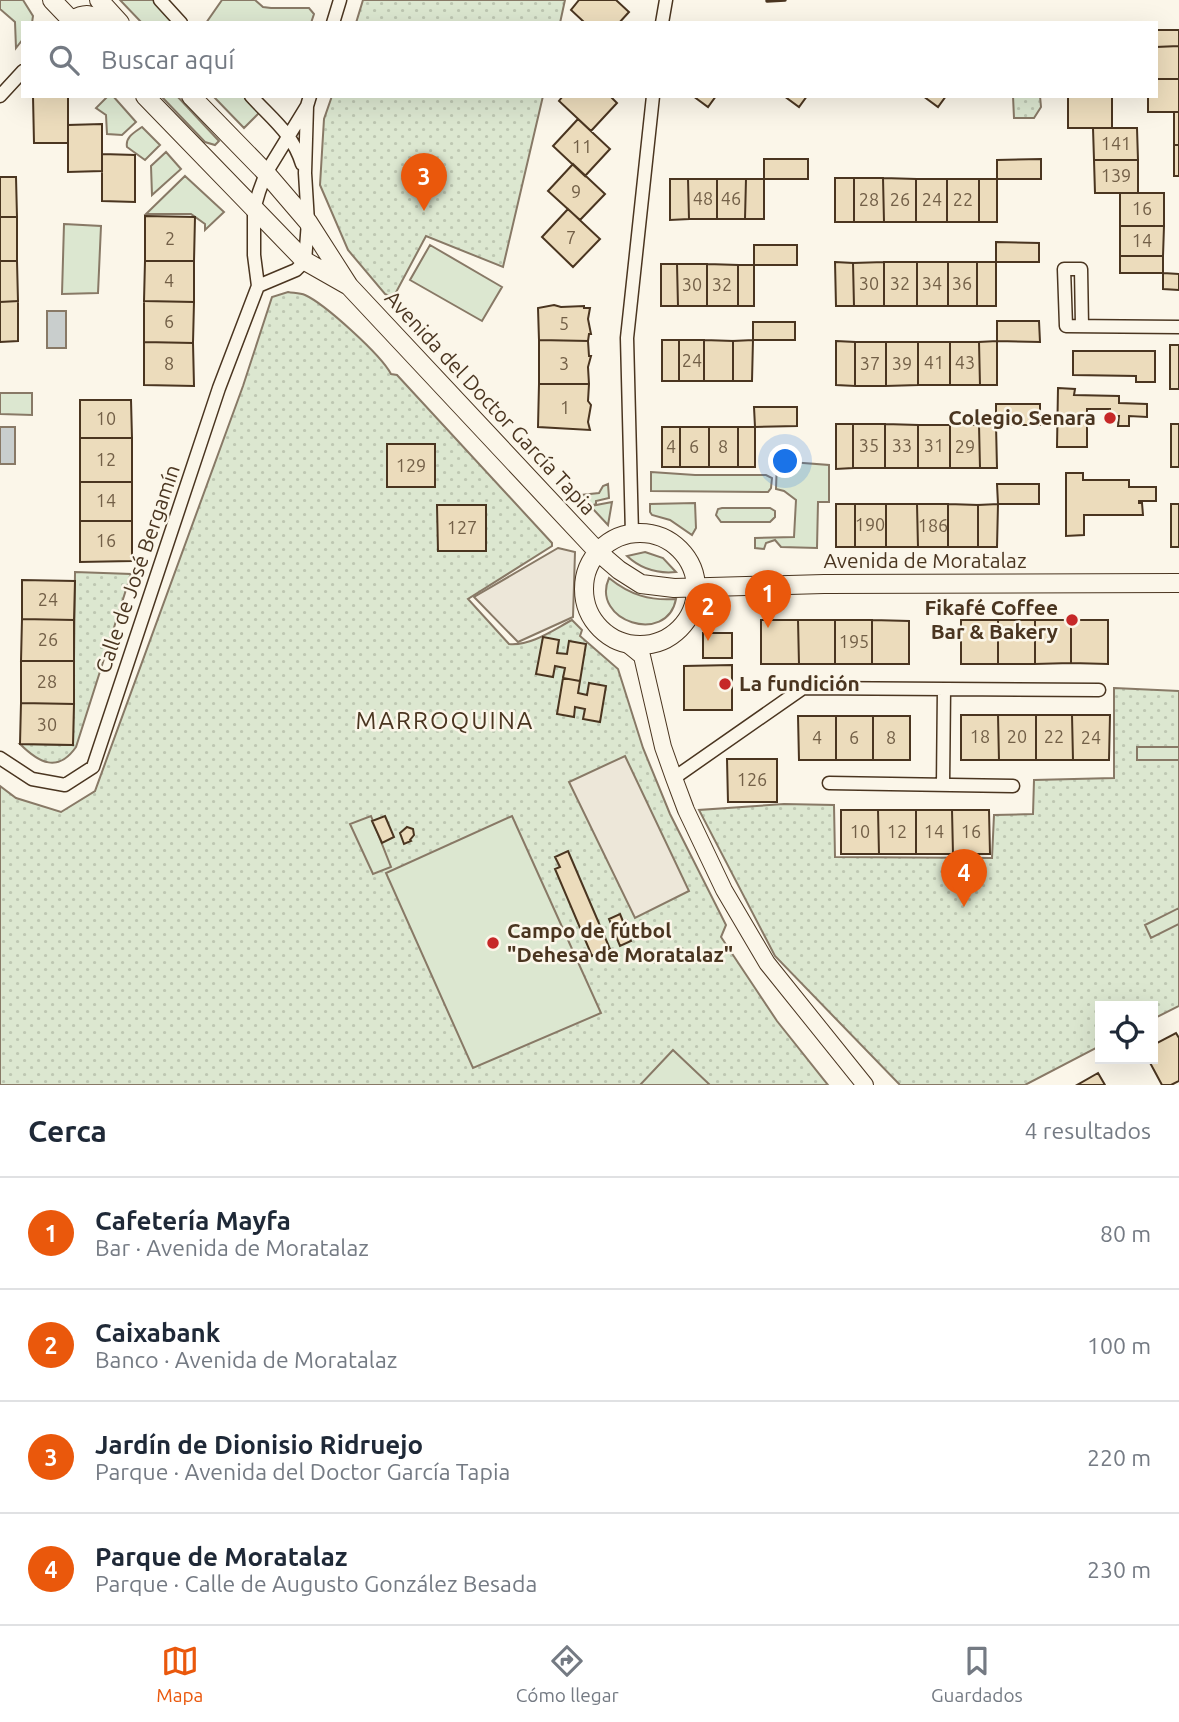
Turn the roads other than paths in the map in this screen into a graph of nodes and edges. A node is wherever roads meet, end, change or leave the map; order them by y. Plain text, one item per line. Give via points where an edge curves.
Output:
1 (52, 0) edge
2 (99, 0) edge
3 (160, 0) edge
4 (340, 0) edge
5 (666, 0) edge
6 (71, 21) edge
7 (73, 21) edge
8 (101, 21) edge
9 (118, 21) edge
10 (179, 21) edge
11 (334, 21) edge
12 (662, 21) edge
13 (21, 73) edge
14 (0, 96) edge
15 (147, 98) edge
16 (193, 98) edge
17 (253, 98) edge
18 (653, 98) edge
19 (309, 101) edge
20 (288, 134) junction
21 (271, 165) junction
22 (303, 167) junction
23 (254, 209) junction
24 (308, 222) junction
25 (254, 255) junction
26 (304, 261) junction
27 (282, 276) junction
28 (258, 286) junction
29 (349, 286) junction
30 (1082, 326) dead end
31 (1179, 327) edge
32 (632, 534) junction
33 (598, 552) junction
34 (1179, 583) edge
35 (696, 586) junction
36 (646, 650) junction
37 (944, 689) junction
38 (1099, 690) dead end
39 (0, 758) edge
40 (674, 778) junction
41 (829, 783) dead end
42 (943, 785) junction
43 (1013, 786) dead end
44 (865, 1085) edge

1 - 6 main road
2 - 9 main road
3 - 10 street
4 - 11 street
5 - 12 street
7 - 8 main road via 83,14
13 - 14 street
15 - 23 main road, Avenida del Doctor García Tapia
16 - 21 main road, Avenida del Doctor García Tapia
17 - 20 street
18 - 32 street via 627,338
19 - 20 street
19 - 22 street
20 - 21 street
20 - 22 street
21 - 22 street via 282,154 289,154
21 - 23 street
21 - 24 main road, Avenida del Doctor García Tapia
22 - 24 street
23 - 25 street, Calle de José Bergamín
23 - 26 main road, Avenida del Doctor García Tapia
24 - 26 street
24 - 29 main road, Avenida del Doctor García Tapia
25 - 27 street via 261,265
25 - 28 street, Calle de José Bergamín
26 - 27 street
26 - 29 main road, Avenida del Doctor García Tapia
27 - 28 street
28 - 39 street, Calle de José Bergamín via 219,388 93,767 65,785 32,779
29 - 33 main road, Avenida del Doctor García Tapia
30 - 31 street
32 - 33 main road via 613,540
32 - 35 main road via 645,533 675,545 693,571
33 - 35 main road, Avenida de Moratalaz via 640,584
33 - 36 main road via 584,586 589,613 608,635
34 - 35 main road, Avenida de Moratalaz
35 - 36 main road via 685,623
36 - 40 street via 663,747
37 - 38 street
37 - 40 street via 803,688
37 - 42 street
40 - 44 street via 724,890 767,963
41 - 42 street
42 - 43 street

